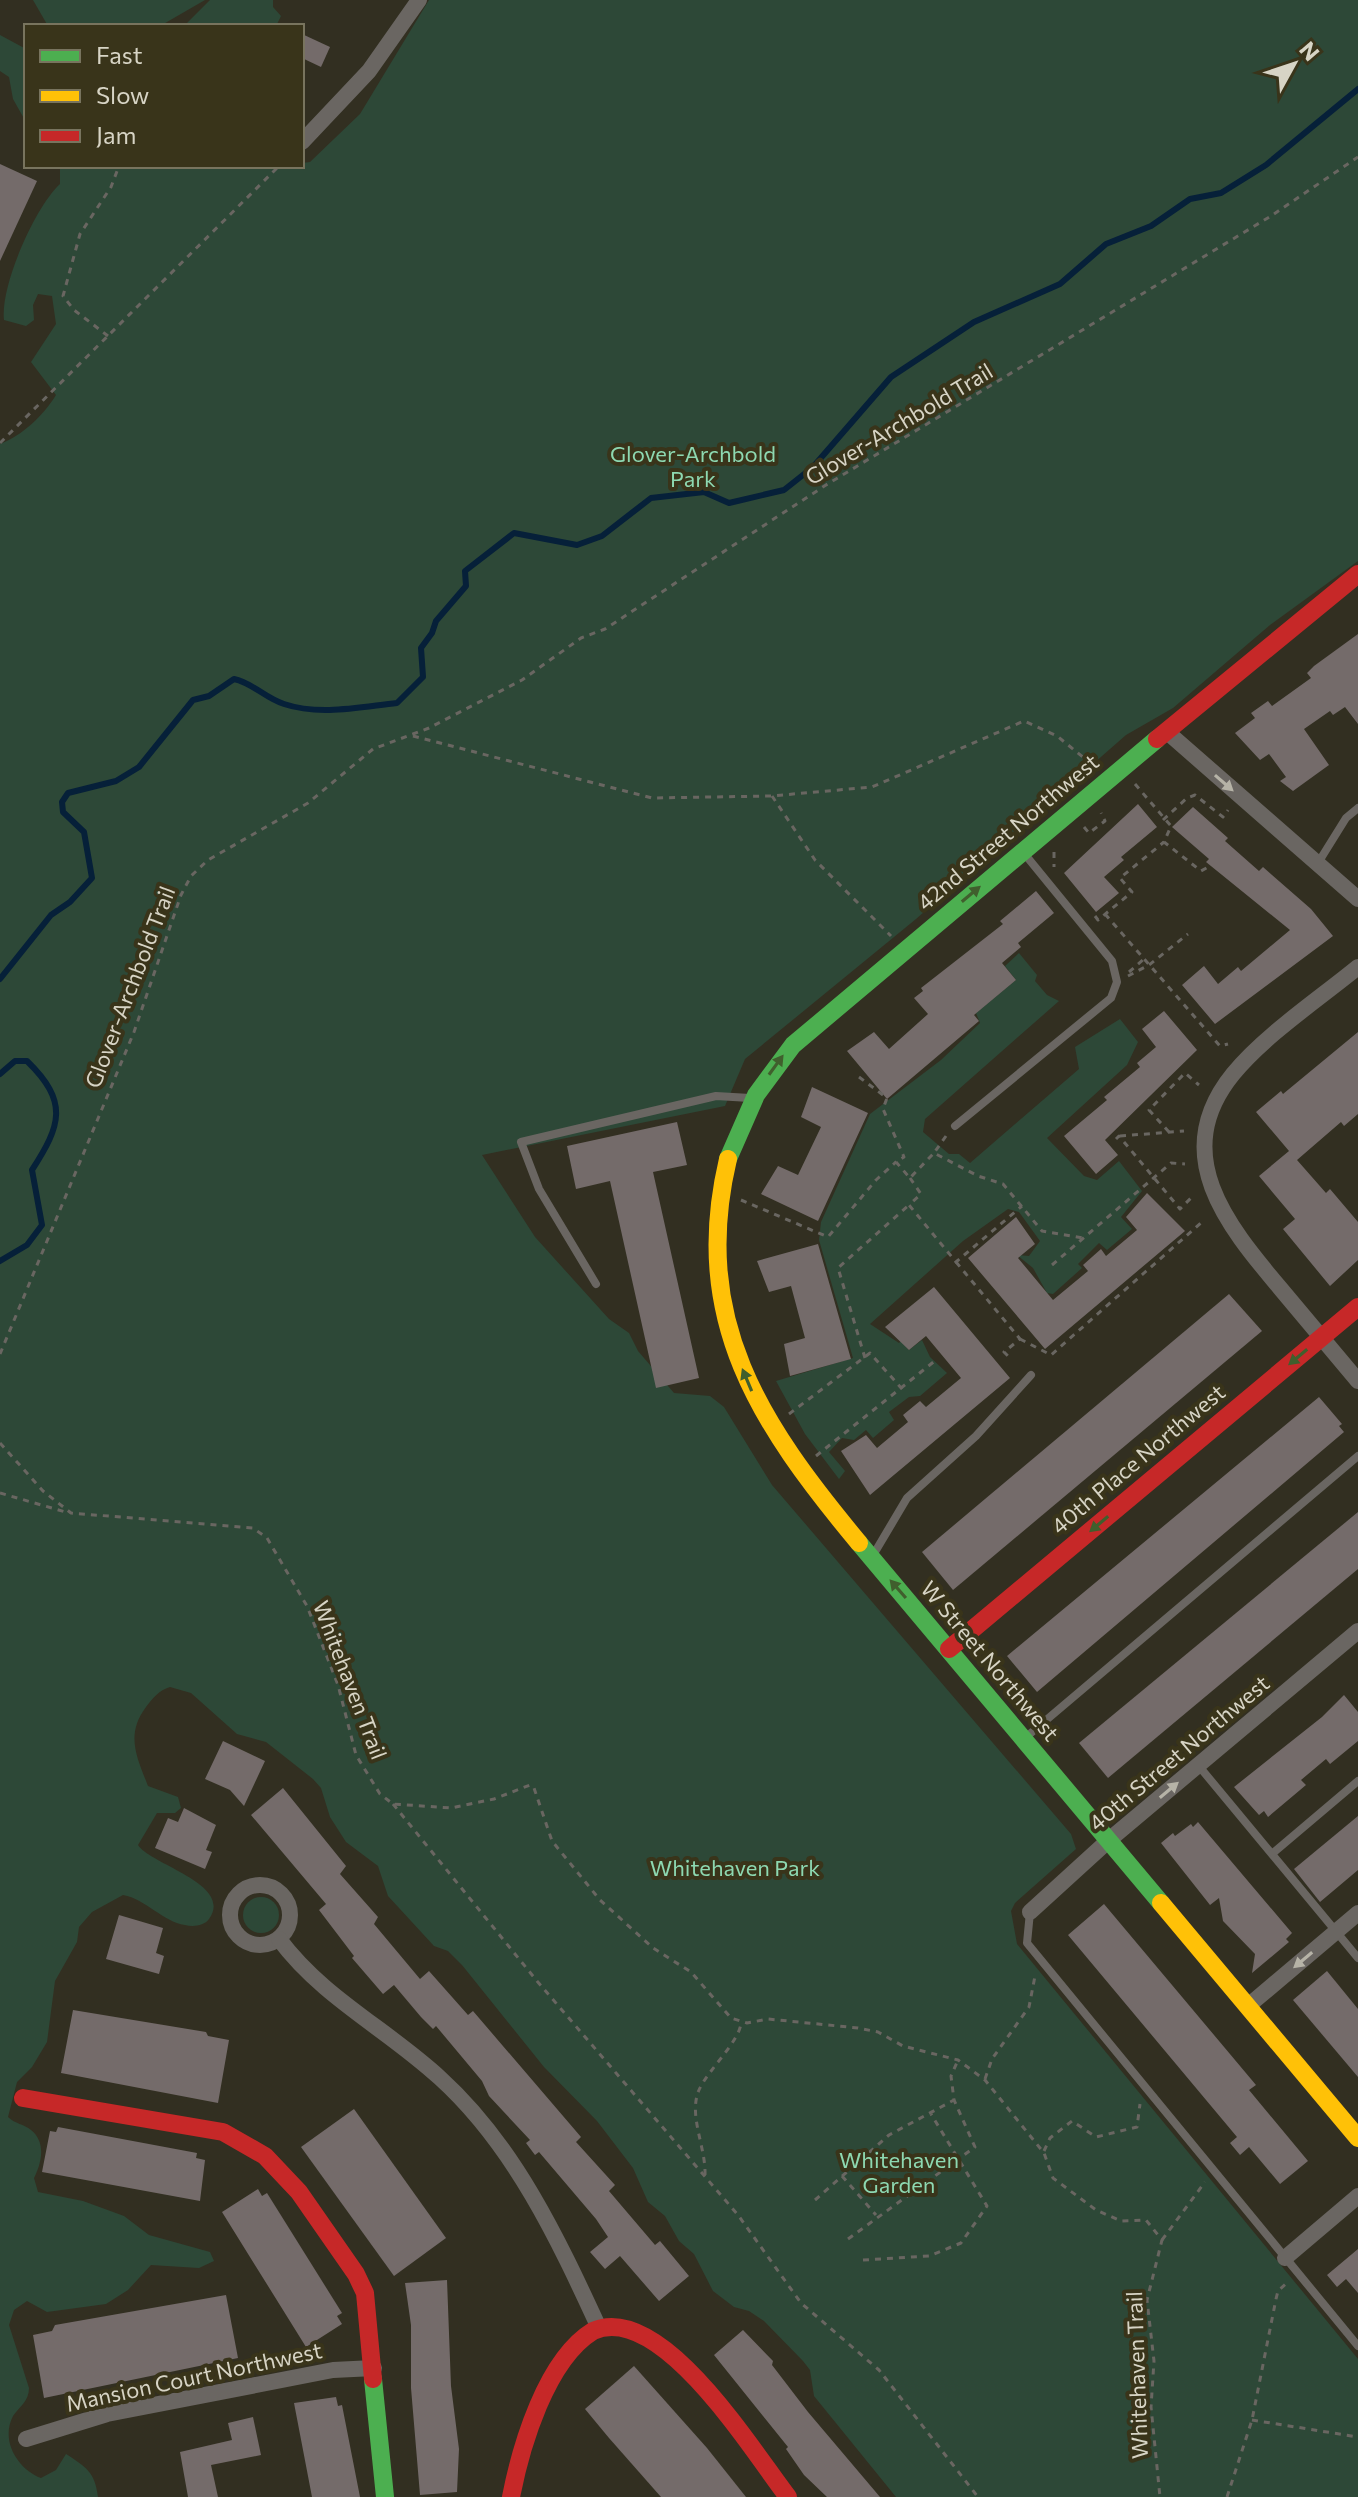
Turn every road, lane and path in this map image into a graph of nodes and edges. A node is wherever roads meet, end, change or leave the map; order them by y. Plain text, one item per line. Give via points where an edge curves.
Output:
1 (419, 0) edge
2 (304, 140) edge
3 (1358, 157) edge
4 (118, 168) edge
5 (277, 168) edge
6 (108, 336) junction
7 (0, 443) edge
8 (1358, 574) edge
9 (1166, 731) junction
10 (412, 736) junction
11 (1107, 780) junction
12 (1135, 784) dead end
13 (771, 796) junction
14 (1358, 808) edge
15 (1228, 810) dead end
16 (1101, 813) dead end
17 (1163, 820) junction
18 (1084, 827) dead end
19 (1164, 842) junction
20 (1023, 851) junction
21 (1054, 852) dead end
22 (1318, 864) junction
23 (1210, 866) dead end
24 (1061, 875) dead end
25 (1358, 899) edge
26 (1088, 907) dead end
27 (1105, 914) junction
28 (1188, 934) dead end
29 (903, 951) junction
30 (1144, 959) junction
31 (1149, 965) junction
32 (1358, 967) edge
33 (1116, 977) junction
34 (1228, 1044) dead end
35 (859, 1077) dead end
36 (1199, 1085) dead end
37 (755, 1098) junction
38 (955, 1126) joint
39 (1184, 1131) dead end
40 (1169, 1132) junction
41 (934, 1153) junction
42 (727, 1159) joint
43 (896, 1162) junction
44 (1185, 1164) dead end
45 (1154, 1177) junction
46 (910, 1178) junction
47 (1191, 1198) dead end
48 (739, 1199) dead end
49 (909, 1205) junction
50 (1022, 1206) junction
51 (1202, 1222) dead end
52 (1083, 1238) junction
53 (956, 1262) junction
54 (1052, 1265) dead end
55 (596, 1284) dead end
56 (1358, 1307) edge
57 (1321, 1337) junction
58 (1020, 1339) junction
59 (0, 1354) edge
60 (1008, 1356) dead end
61 (865, 1358) junction
62 (936, 1360) dead end
63 (1031, 1375) dead end
64 (1358, 1381) edge
65 (902, 1389) junction
66 (789, 1414) dead end
67 (0, 1443) edge
68 (816, 1456) dead end
69 (1358, 1456) edge
70 (0, 1493) edge
71 (71, 1513) junction
72 (871, 1558) junction
73 (1358, 1631) edge
74 (949, 1649) junction
75 (1024, 1739) junction
76 (1198, 1765) junction
77 (1358, 1781) edge
78 (393, 1804) junction
79 (1109, 1840) junction
80 (1273, 1853) junction
81 (1030, 1912) joint
82 (1358, 1913) edge
83 (1335, 1932) junction
84 (279, 1939) dead end
85 (1358, 1958) edge
86 (1042, 1962) junction
87 (1248, 2006) junction
88 (741, 2022) junction
89 (958, 2060) junction
90 (985, 2080) junction
91 (1143, 2084) junction
92 (23, 2098) dead end
93 (954, 2100) junction
94 (931, 2114) junction
95 (1358, 2138) edge
96 (1044, 2153) junction
97 (958, 2159) junction
98 (1214, 2170) junction
99 (705, 2176) junction
100 (842, 2176) junction
101 (1358, 2196) edge
102 (815, 2200) dead end
103 (876, 2215) junction
104 (848, 2239) dead end
105 (1162, 2240) junction
106 (1285, 2258) junction
107 (863, 2260) dead end
108 (1278, 2291) dead end
109 (599, 2328) junction
110 (1358, 2346) edge
111 (374, 2368) junction
112 (1252, 2420) junction
113 (1358, 2437) edge
114 (26, 2439) dead end
115 (385, 2497) edge
116 (511, 2497) edge
117 (788, 2497) edge
118 (978, 2497) edge
119 (1160, 2497) edge
120 (1227, 2497) edge

1 - 2 street via 369,71
3 - 10 path, Glover-Archbold Trail via 1271,216 826,485 605,629 581,638 522,680
4 - 6 path via 80,234 63,296
5 - 6 path
6 - 7 path
8 - 9 street, 42nd Street Northwest
9 - 11 street, 42nd Street Northwest
9 -> 22 street
10 - 13 path via 652,798
10 - 59 path, Glover-Archbold Trail via 373,749 308,803 208,860 191,876 134,1032
11 - 13 path via 1057,736 1024,721 872,787
11 - 20 street, 42nd Street Northwest
12 - 17 path
13 - 29 path via 815,860
14 - 22 lane
15 - 17 path via 1223,817 1195,795
16 - 18 path via 1105,821 1089,833
17 - 19 path via 1171,826
19 - 23 path via 1201,871
19 - 27 path via 1120,878 1132,892
29 -> 20 street, 42nd Street Northwest
20 - 33 lane via 1112,961
21 - 24 path via 1054,866
22 - 25 street
26 - 27 path via 1098,920
27 - 30 path
28 - 31 path
37 -> 29 street, 42nd Street Northwest via 793,1045
30 - 31 path
30 - 33 path
31 - 33 path via 1137,974
31 - 34 path via 1220,1046
32 - 57 street via 1251,1055 1224,1085 1205,1147 1210,1188 1220,1211
33 - 38 lane via 1111,998
35 - 43 path via 887,1098 883,1109 904,1157
36 - 40 path via 1185,1073 1149,1110
37 - 42 street, 42nd Street Northwest
37 - 55 lane via 716,1096 521,1142 539,1189
38 - 41 path
39 - 40 path
40 - 45 path via 1117,1137
41 - 46 path
41 - 50 path via 1003,1184
72 -> 42 street, W Street Northwest via 786,1452 757,1403 732,1343 714,1245
43 - 46 path
43 - 48 path via 828,1237
44 - 45 path via 1171,1163
45 - 47 path via 1180,1209
45 - 52 path
46 - 49 path via 921,1194
49 - 53 path
49 - 61 path via 838,1268
50 - 52 path via 1042,1231
50 - 53 path
51 - 58 path via 1051,1355
52 - 54 path
53 - 58 path
56 - 57 street, 40th Place Northwest
57 - 64 street
57 -> 74 street, 40th Place Northwest
58 - 60 path via 1004,1352
61 - 65 path via 870,1353
61 - 66 path
62 - 65 path
63 - 72 lane via 976,1436 907,1498
65 - 68 path
67 - 71 path
69 - 75 lane
70 - 71 path, Whitehaven Trail
71 - 78 path, Whitehaven Trail via 253,1528 267,1538 307,1606 338,1685 356,1755 380,1794
74 -> 72 street, W Street Northwest
73 - 76 street, 40th Street Northwest
74 - 75 street, W Street Northwest
75 - 79 street, W Street Northwest
79 -> 76 street, 40th Street Northwest
76 - 80 lane
77 - 80 lane
78 - 88 path via 451,1808 530,1785 552,1841 600,1900 653,1948 691,1972 731,2018
78 - 99 path, Whitehaven Trail
79 - 81 street, 40th Street Northwest
79 - 87 street, W Street Northwest
80 - 83 lane
81 - 86 lane via 1027,1943
82 - 83 street
83 - 85 lane
83 -> 87 street
84 - 109 street via 321,1986 431,2070 484,2124 527,2187
86 - 90 path via 1029,2007 992,2059
86 - 91 lane
87 - 95 street, W Street Northwest
88 - 89 path via 768,2019 858,2028
88 - 99 path via 696,2100
89 - 90 path
89 - 93 path via 951,2076
90 - 96 path
91 - 96 path via 1137,2127 1096,2137 1072,2121 1050,2138
91 - 98 lane
92 - 111 street via 223,2132 260,2150 280,2169 361,2283
93 - 94 path
93 - 97 path via 975,2147
94 - 97 path
94 - 100 path via 889,2135
96 - 105 path via 1053,2178 1076,2196 1121,2221 1146,2220
97 - 103 path
97 - 107 path via 987,2206 961,2243 929,2256
98 - 105 path
98 - 106 lane
99 - 118 path, Whitehaven Trail via 801,2303 879,2370
100 - 102 path
100 - 103 path
101 - 106 street
103 - 104 path
105 - 119 path, Whitehaven Trail via 1147,2300
106 - 110 lane
108 - 112 path
109 - 116 street via 577,2343 545,2393
109 - 117 street via 616,2326 634,2333 688,2370
111 - 114 street, Mansion Court Northwest via 333,2370 107,2414
111 - 115 street
112 - 113 path
112 - 120 path

